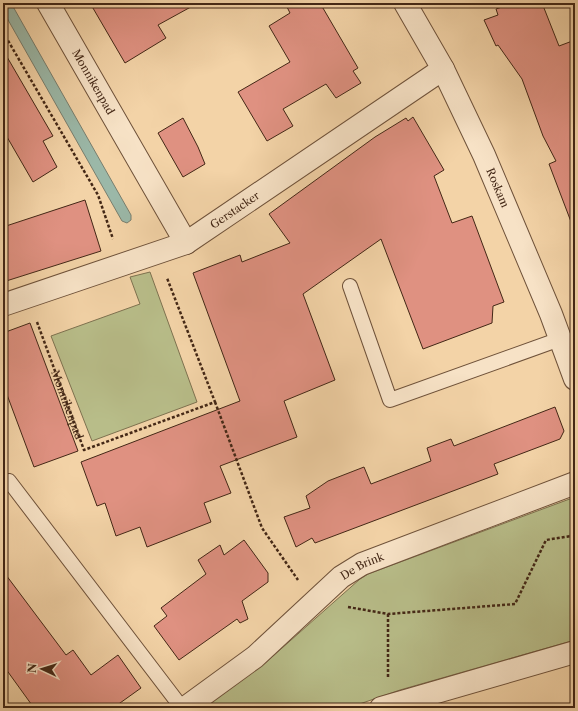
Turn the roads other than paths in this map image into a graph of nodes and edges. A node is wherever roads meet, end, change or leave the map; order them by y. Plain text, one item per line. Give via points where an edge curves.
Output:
1 (48, 3) edge
2 (405, 3) edge
3 (443, 69) junction
4 (186, 243) junction
5 (350, 286) dead end
6 (3, 305) edge
7 (560, 339) junction
8 (575, 379) edge
9 (9, 481) dead end
10 (575, 483) edge
11 (575, 652) edge
12 (388, 706) edge
13 (184, 708) edge

1 - 4 street, Monnikenpad
2 - 3 street, Roskam
3 - 4 street, Gerstacker
3 - 7 street, Roskam via 484,155
4 - 6 street, Gerstacker
5 - 7 lane via 390,400
7 - 8 street, Roskam
9 - 13 lane
10 - 13 street, De Brink via 362,564 341,577 255,657
11 - 12 street

